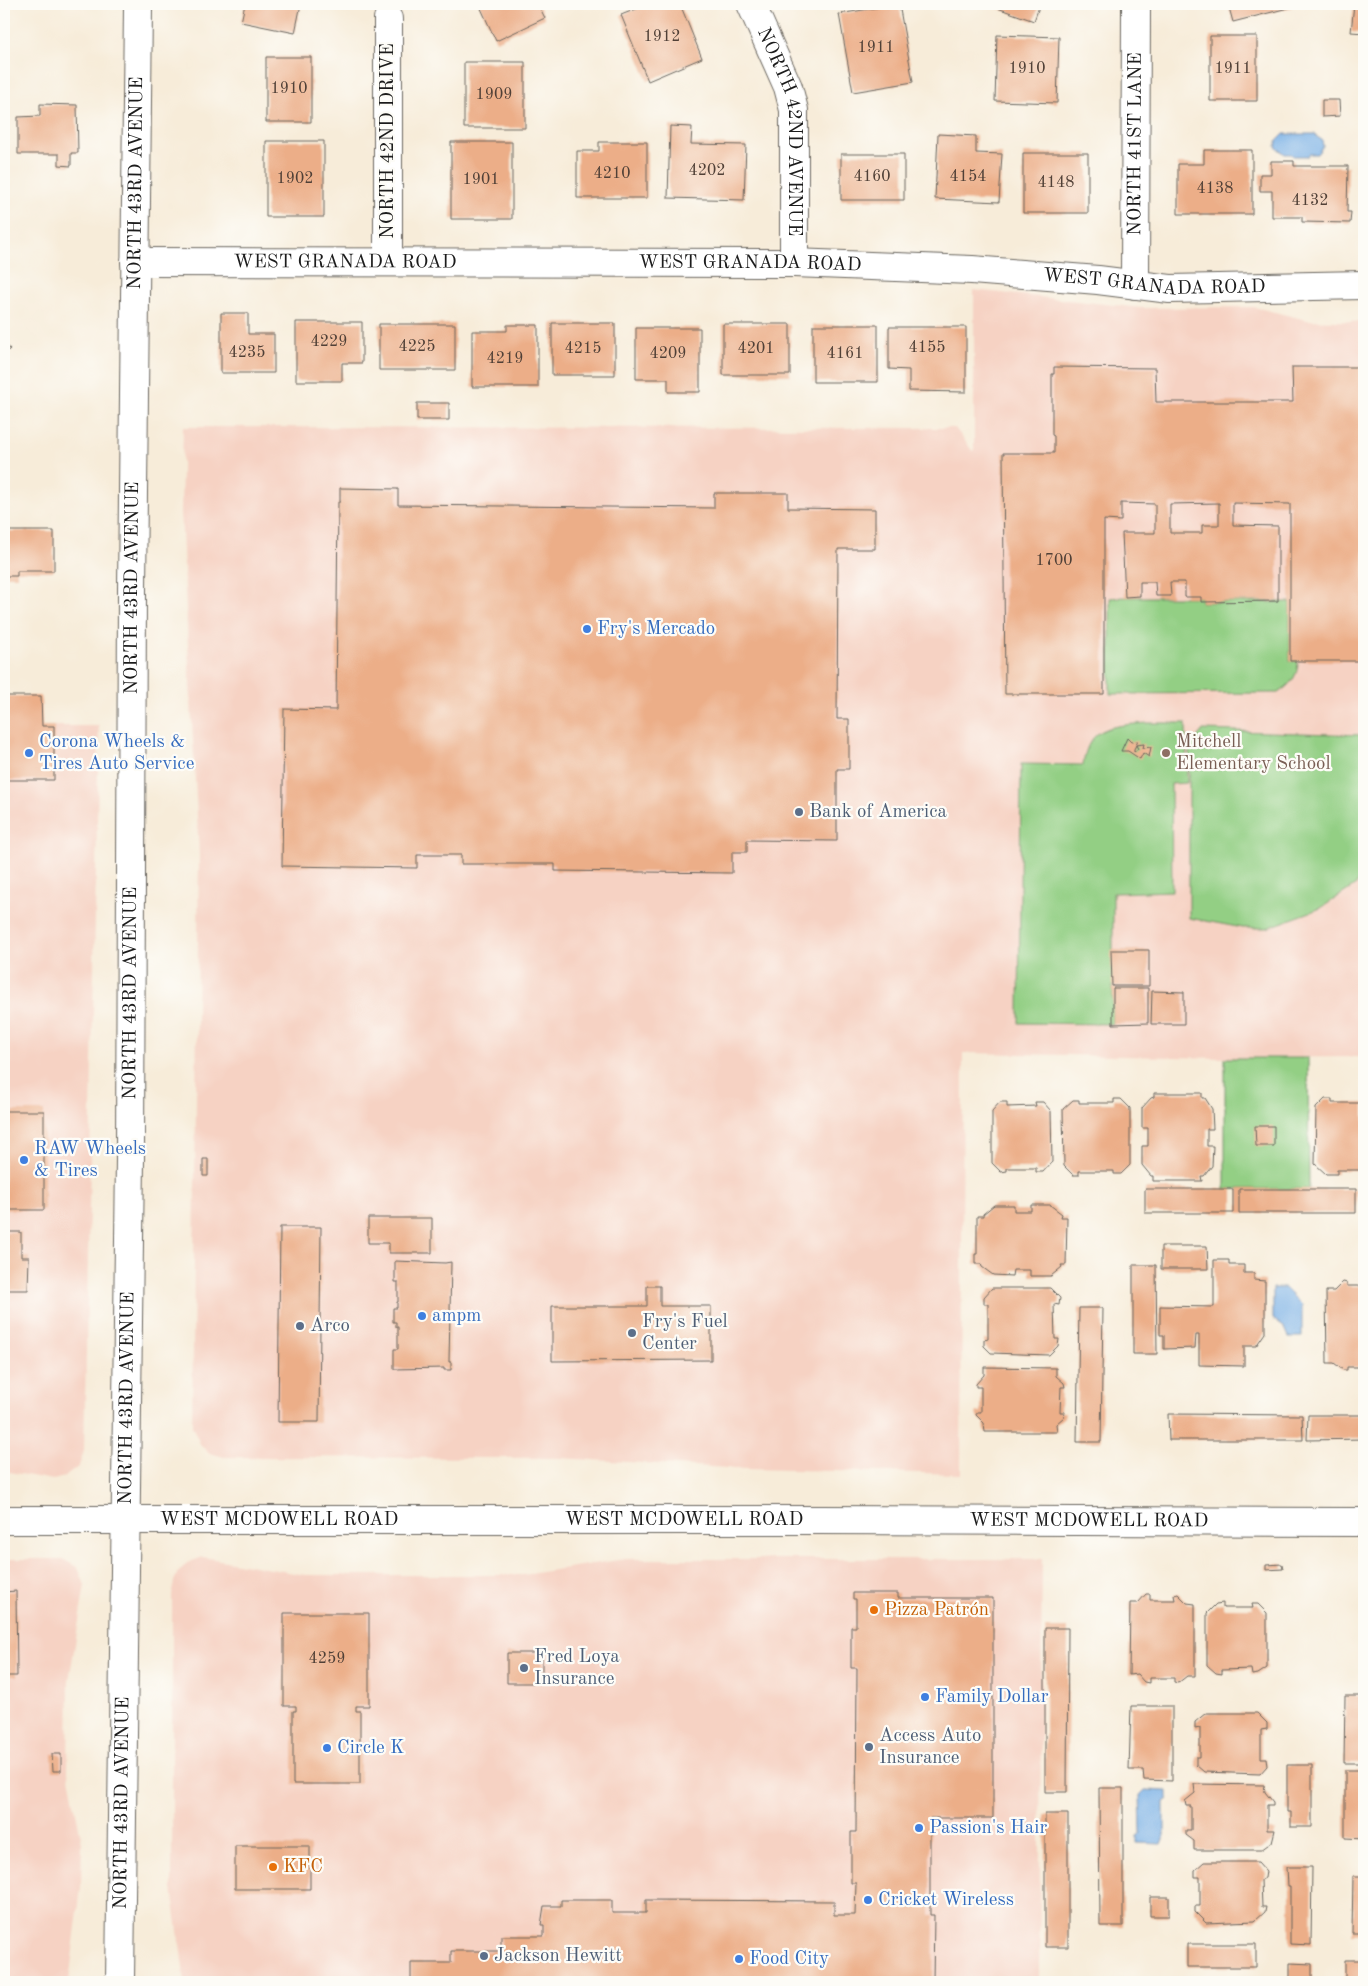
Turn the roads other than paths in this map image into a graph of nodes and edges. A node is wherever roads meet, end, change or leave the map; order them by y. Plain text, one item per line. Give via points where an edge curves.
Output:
1 (138, 4) edge
2 (751, 4) edge
3 (1136, 4) edge
4 (388, 19) dead end
5 (135, 262) junction
6 (388, 262) junction
7 (794, 263) junction
8 (1135, 285) junction
9 (1364, 285) edge
10 (4, 1520) edge
11 (127, 1520) junction
12 (1364, 1522) edge
13 (120, 1982) edge

1 - 5 main road, NORTH 43RD AVENUE
2 - 7 main road, NORTH 42ND AVENUE via 788,87 794,110
3 - 8 main road, NORTH 41ST LANE
4 - 6 main road, NORTH 42ND DRIVE
5 - 6 main road, WEST GRANADA ROAD
5 - 11 main road, NORTH 43RD AVENUE
6 - 7 main road, WEST GRANADA ROAD
7 - 8 main road, WEST GRANADA ROAD via 972,270
8 - 9 main road, WEST GRANADA ROAD via 1170,289
10 - 11 main road, WEST MCDOWELL ROAD
11 - 12 main road, WEST MCDOWELL ROAD
11 - 13 main road, NORTH 43RD AVENUE

